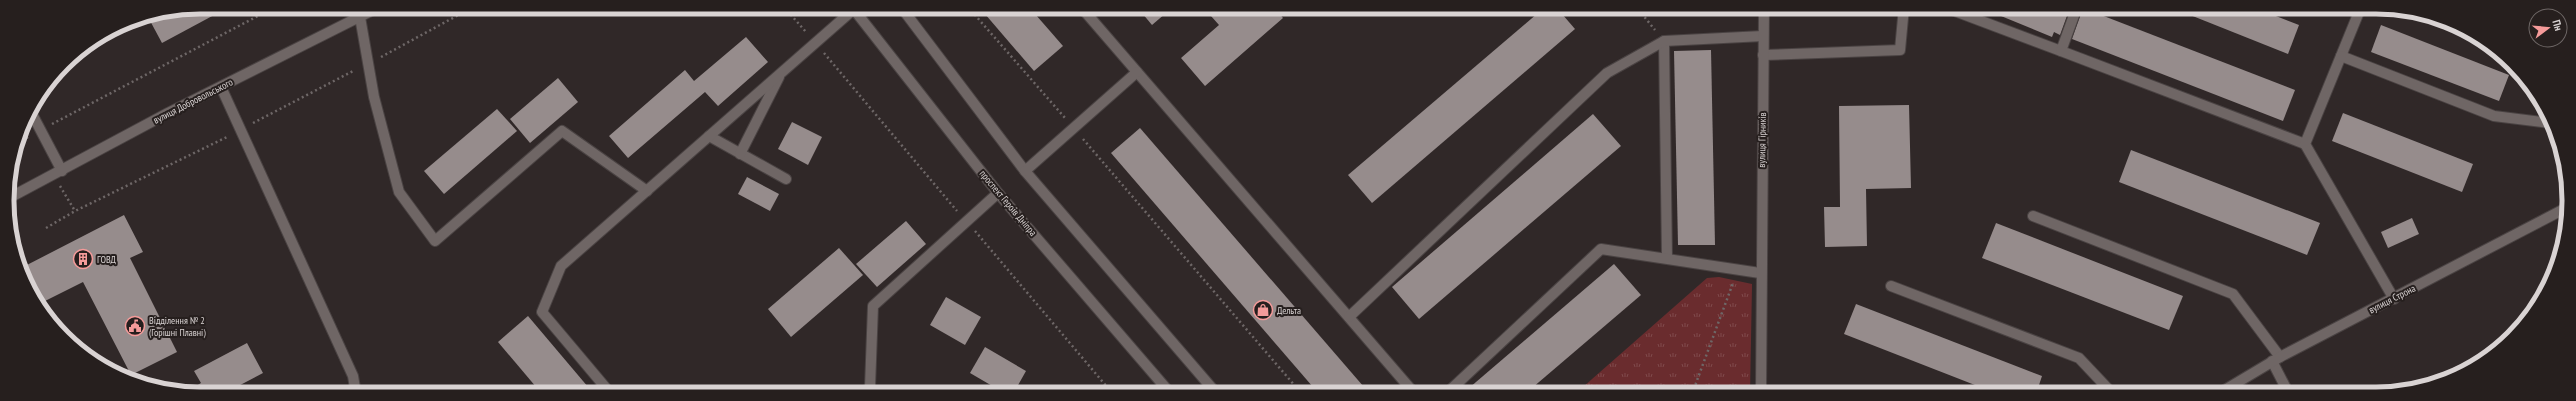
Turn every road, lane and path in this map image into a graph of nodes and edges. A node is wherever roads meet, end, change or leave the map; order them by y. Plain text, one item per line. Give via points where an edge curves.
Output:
1 (262, 14) edge
2 (366, 14) edge
3 (460, 14) edge
4 (790, 14) edge
5 (846, 14) edge
6 (858, 14) edge
7 (906, 14) edge
8 (974, 14) edge
9 (1086, 14) edge
10 (1641, 14) edge
11 (1764, 14) edge
12 (1903, 14) edge
13 (1963, 14) edge
14 (2074, 14) edge
15 (2358, 14) edge
16 (360, 17) junction
17 (1763, 36) junction
18 (1664, 41) junction
19 (815, 43) junction
20 (2061, 51) junction
21 (1763, 56) junction
22 (2341, 56) junction
23 (368, 64) junction
24 (781, 72) junction
25 (1137, 72) junction
26 (221, 87) junction
27 (34, 117) edge
28 (2545, 121) edge
29 (1074, 128) junction
30 (41, 130) junction
31 (241, 130) junction
32 (709, 136) junction
33 (25, 139) edge
34 (2305, 144) junction
35 (740, 154) junction
36 (62, 171) junction
37 (1025, 171) junction
38 (786, 180) dead end
39 (647, 191) junction
40 (998, 193) junction
41 (14, 195) edge
42 (2562, 210) edge
43 (2033, 216) dead end
44 (967, 222) junction
45 (46, 228) dead end
46 (1667, 258) junction
47 (1738, 270) junction
48 (1760, 273) junction
49 (1891, 286) dead end
50 (2394, 299) junction
51 (1349, 317) junction
52 (2276, 359) junction
53 (355, 387) edge
54 (605, 387) edge
55 (870, 387) edge
56 (1107, 387) edge
57 (1165, 387) edge
58 (1211, 387) edge
59 (1296, 387) edge
60 (1409, 387) edge
61 (1453, 387) edge
62 (1695, 387) edge
63 (1761, 387) edge
64 (2106, 387) edge
65 (2230, 387) edge
66 (2286, 387) edge

1 - 30 path
2 - 16 street, вулиця Добровольського
3 - 23 path
4 - 19 path
5 - 19 street
6 - 40 street, проспект Героїв Дніпра
7 - 37 street
8 - 29 path
9 - 25 street
10 - 18 path
11 - 17 street, вулиця Гірників
12 - 21 street via 1900,50
13 - 20 street
14 - 20 street
15 - 22 street
16 - 23 street
16 - 26 street, вулиця Добровольського
17 - 18 street
17 - 21 street, вулиця Гірників
18 - 46 street
18 - 51 street via 1607,73
19 - 24 street
19 - 44 path
20 - 34 street
21 - 48 street, вулиця Гірників
22 - 28 street via 2494,116
22 - 34 street
23 - 31 path
23 - 39 street via 398,192 435,241 562,131
24 - 32 street
24 - 35 street
25 - 29 street
25 - 51 street
26 - 31 street
26 - 36 street, вулиця Добровольського
27 - 30 street
29 - 37 street
29 - 59 path
30 - 33 path
30 - 36 street
31 - 45 path via 75,211
31 - 53 street via 353,376
32 - 35 street
32 - 39 street
34 - 50 street
35 - 38 street
36 - 41 street, вулиця Добровольського
37 - 58 street
39 - 54 street via 561,266 542,312
40 - 44 street
40 - 57 street, проспект Героїв Дніпра
42 - 50 street, вулиця Строна
43 - 52 street via 2233,294
44 - 55 street via 873,306
44 - 56 path
46 - 47 street
46 - 61 street via 1601,249
47 - 48 street
47 - 62 path
48 - 63 street, вулиця Гірників
49 - 64 street via 2079,358
50 - 52 street, вулиця Строна
51 - 60 street
52 - 65 street, вулиця Строна
52 - 66 street

